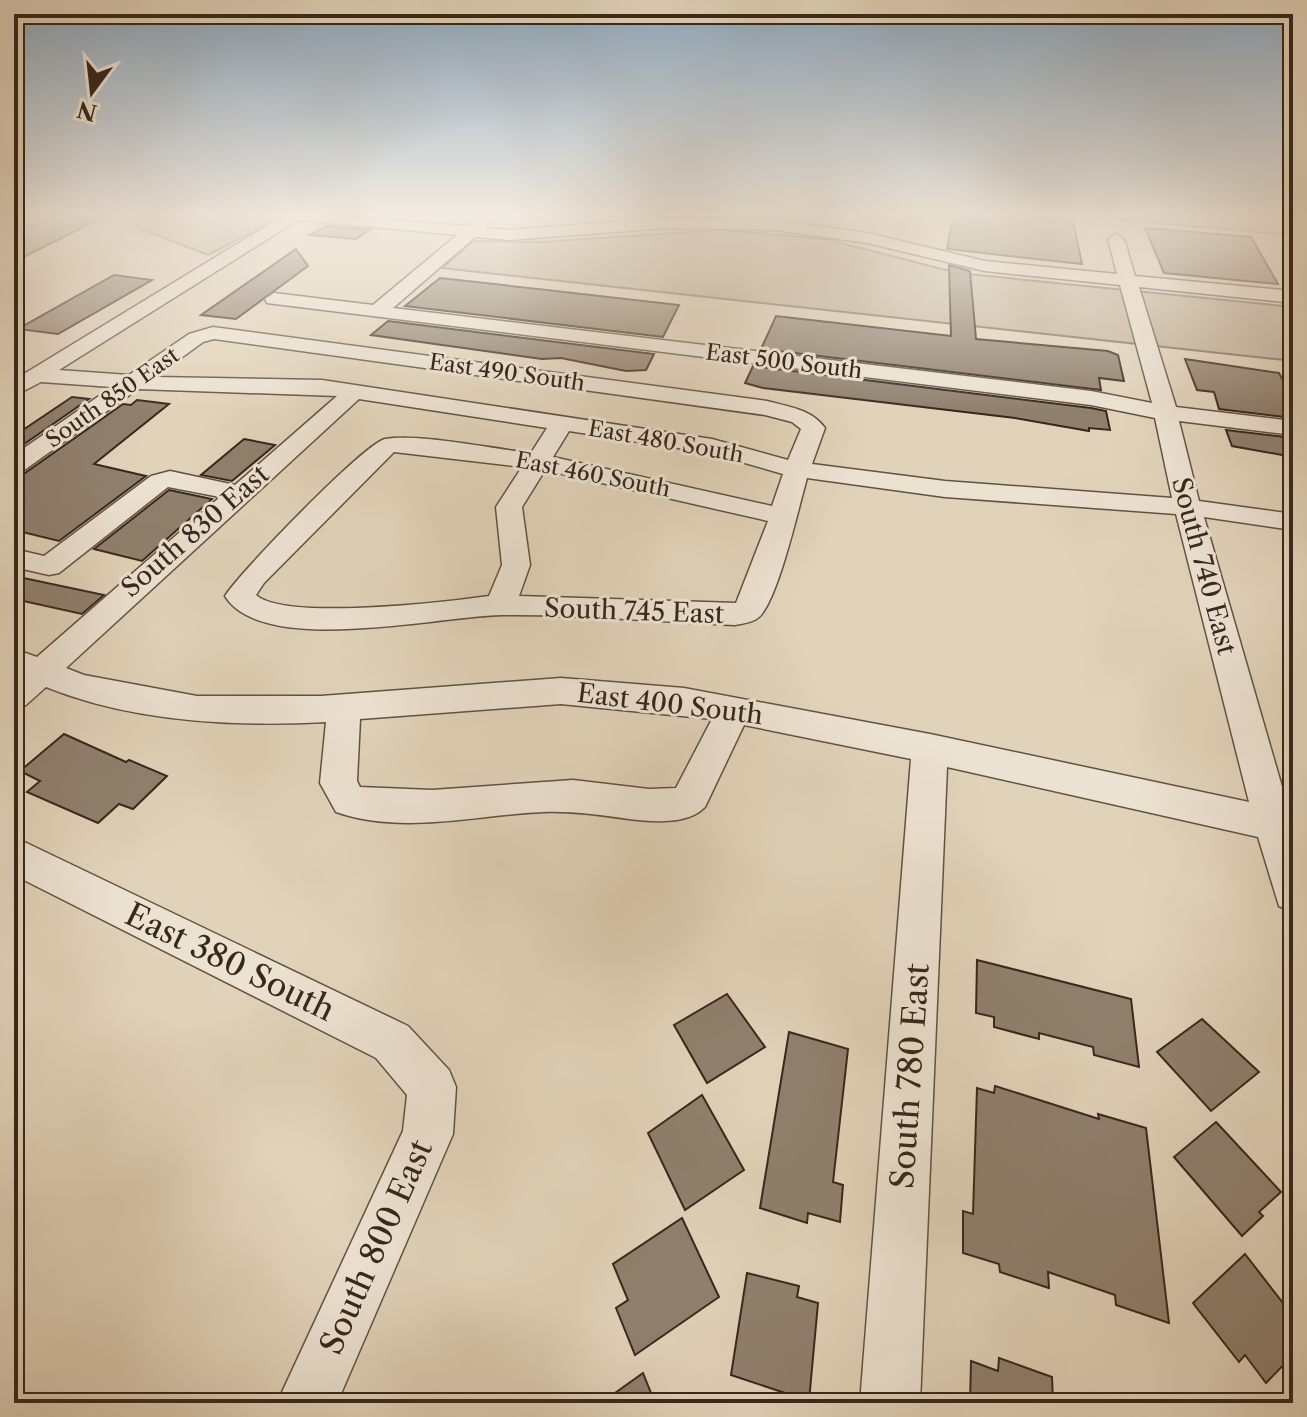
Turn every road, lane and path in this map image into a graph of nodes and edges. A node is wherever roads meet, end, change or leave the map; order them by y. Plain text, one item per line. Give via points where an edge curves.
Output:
1 (192, 279) edge
2 (416, 279) edge
3 (1117, 279) edge
4 (1126, 280) junction
5 (1293, 297) edge
6 (274, 299) dead end
7 (377, 312) junction
8 (213, 333) joint
9 (38, 375) junction
10 (132, 383) junction
11 (14, 389) edge
12 (353, 393) junction
13 (1166, 413) junction
14 (800, 417) joint
15 (562, 423) junction
16 (1293, 428) edge
17 (404, 443) joint
18 (538, 462) junction
19 (14, 466) edge
20 (794, 469) junction
21 (238, 493) junction
22 (1188, 507) junction
23 (780, 516) junction
24 (1293, 522) edge
25 (14, 558) edge
26 (500, 605) junction
27 (27, 666) edge
28 (14, 696) edge
29 (344, 707) junction
30 (734, 709) junction
31 (930, 748) junction
32 (1284, 826) edge
33 (14, 855) edge
34 (1293, 893) edge
35 (432, 1087) joint
36 (307, 1403) edge
37 (890, 1403) edge

1 - 9 street
2 - 7 street
3 - 4 street
4 - 5 street
4 - 13 street, South 740 East
6 - 7 street, East 500 South
7 - 13 street, East 500 South via 1091,398
8 - 10 street, South 850 East via 196,338
8 - 14 street, East 490 South via 767,408
9 - 10 street, East 480 South
9 - 11 street
10 - 12 street, East 480 South via 322,387
10 - 19 street, South 850 East
12 - 15 street, East 480 South
12 - 21 street, South 830 East
13 - 16 street, East 500 South
13 - 22 street, South 740 East
14 - 20 street, South 745 East via 813,428
15 - 18 street
15 - 20 street, East 480 South via 712,446
17 - 18 street, East 460 South
17 - 26 street, South 745 East via 377,453 240,596 250,607 288,616 374,616
18 - 23 street, East 460 South
18 - 26 street via 509,507 516,565
20 - 22 street, East 480 South via 1013,496
20 - 23 street, South 745 East
21 - 25 street via 160,481 49,566
21 - 27 street, South 830 East
22 - 24 street, East 480 South
22 - 32 street, South 740 East
23 - 26 street, South 745 East via 755,597 748,610 735,615
27 - 28 street, South 830 East
27 - 29 street, East 400 South via 80,687 197,709
29 - 30 street, East 400 South via 561,691
29 - 30 street via 338,783 349,801 381,808 572,796 673,805 691,799 703,782
30 - 31 street, East 400 South
31 - 32 street, East 400 South
31 - 37 street, South 780 East
32 - 34 street, South 740 East
33 - 35 street, East 380 South via 392,1042
35 - 36 street, South 800 East via 428,1134

